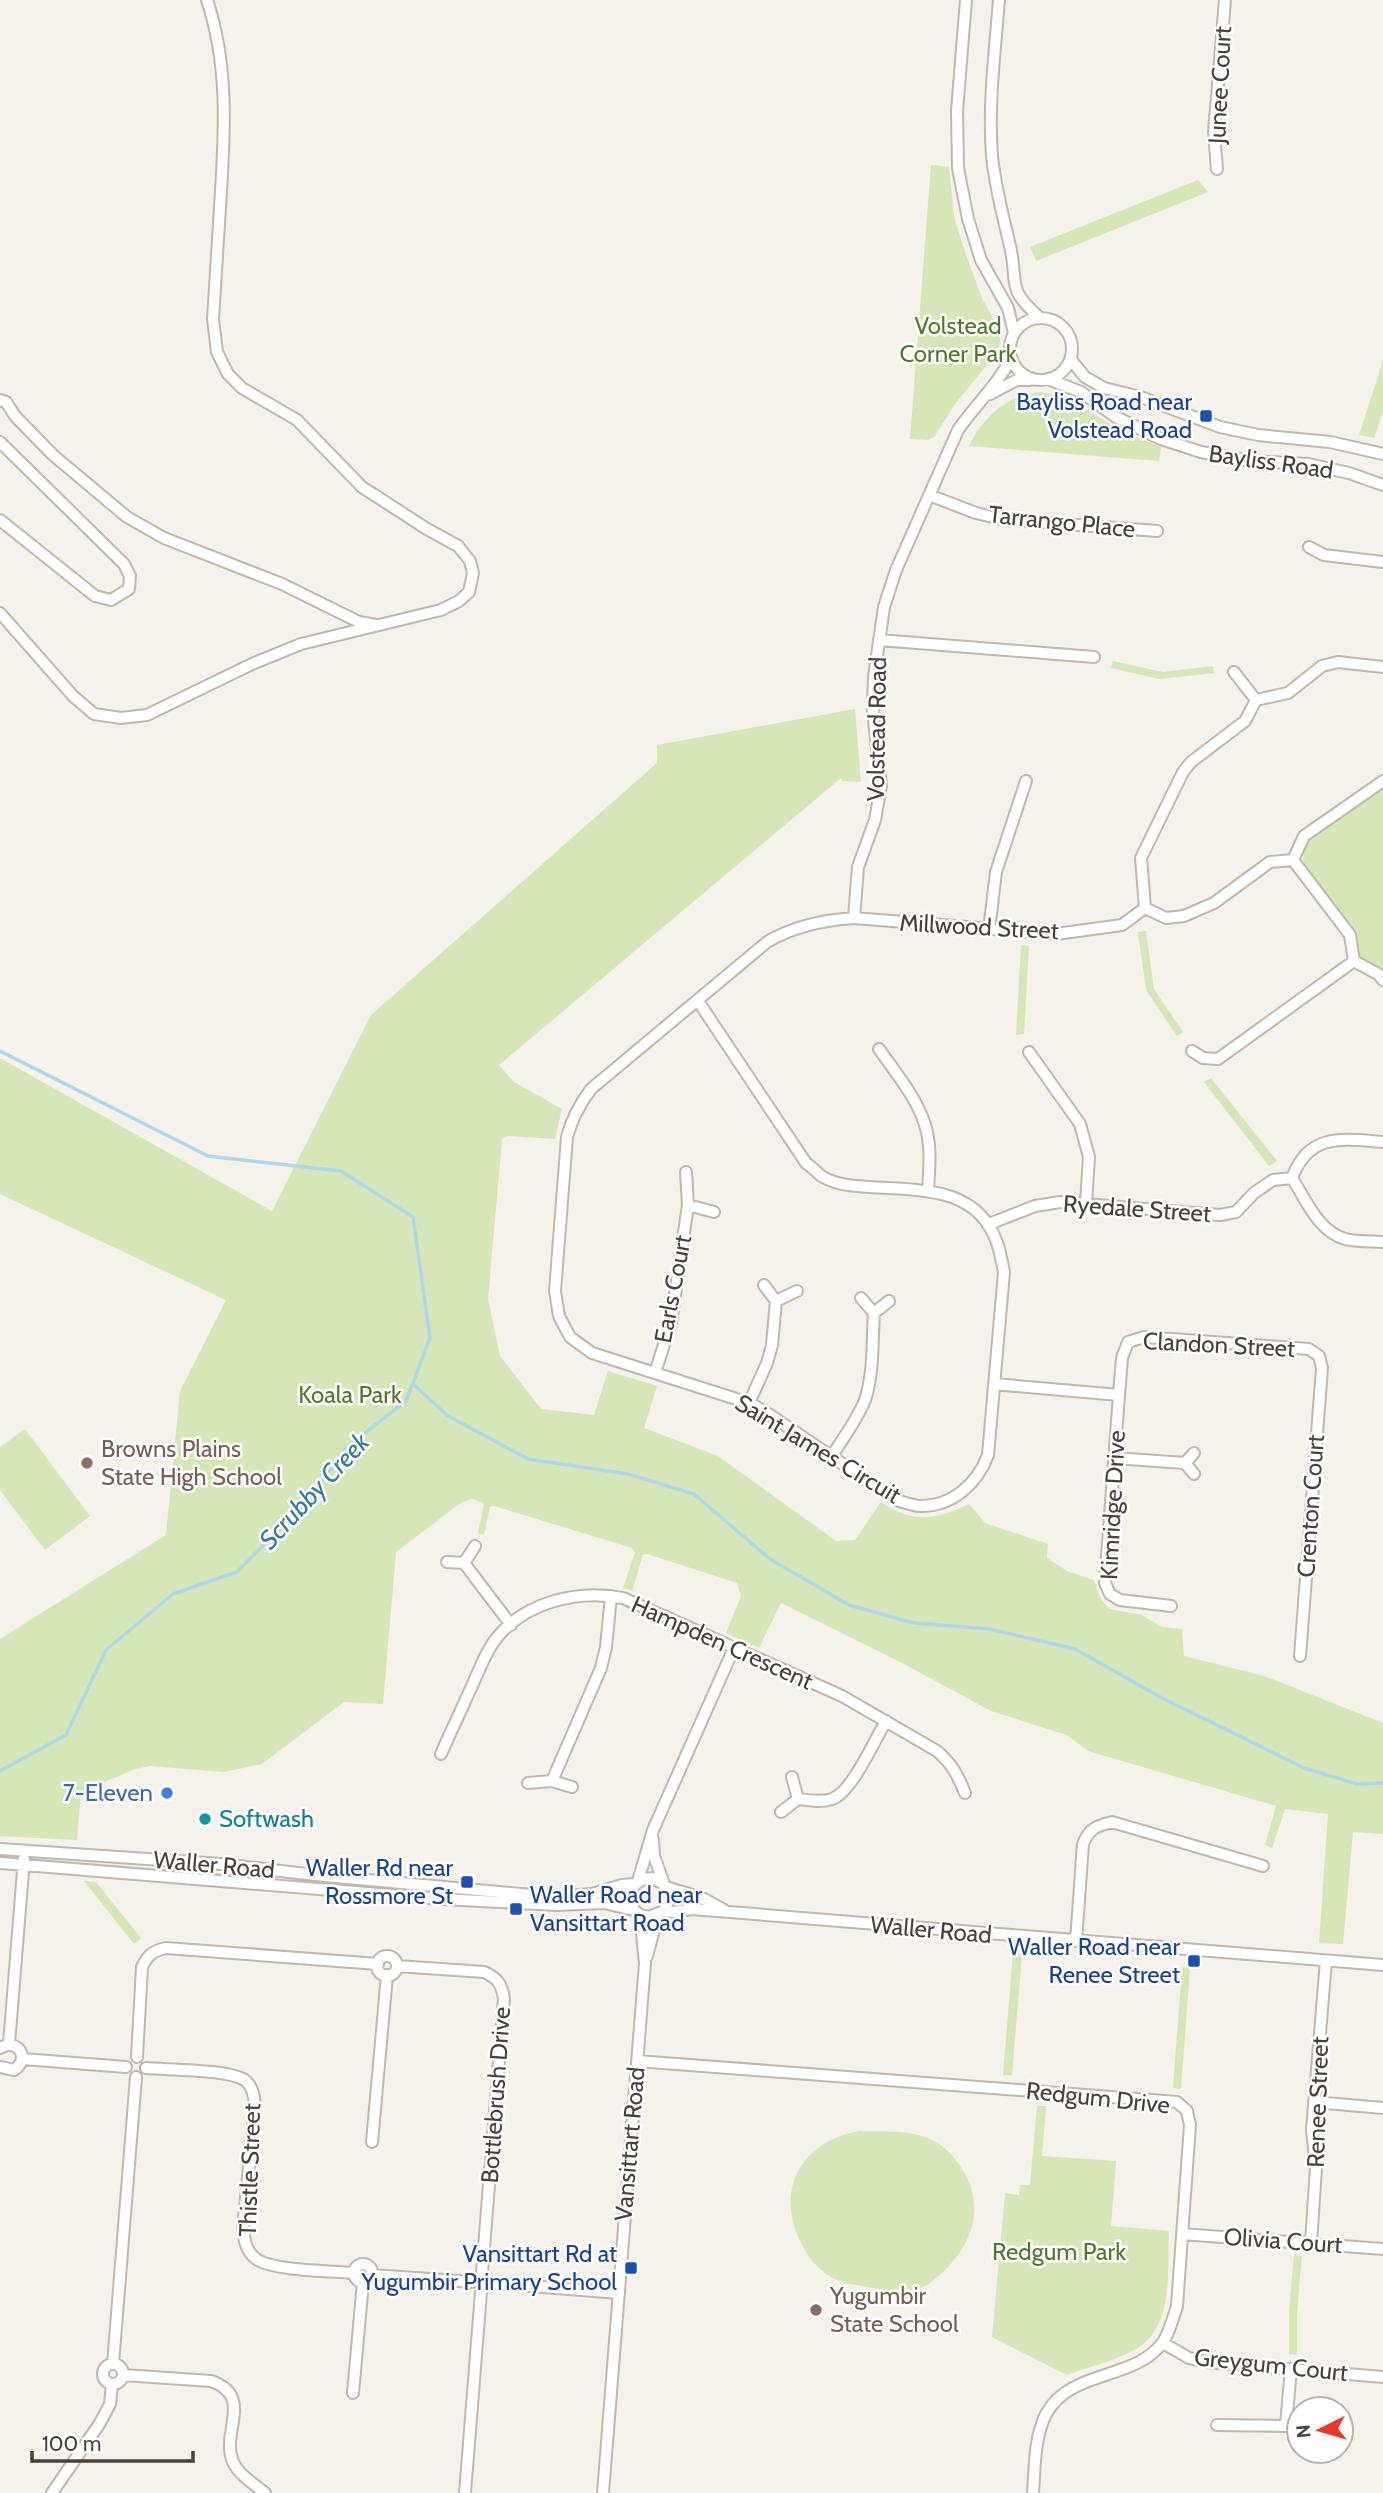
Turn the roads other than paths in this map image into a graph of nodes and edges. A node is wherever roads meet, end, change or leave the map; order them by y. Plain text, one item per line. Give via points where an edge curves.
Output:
1 (207, 0) edge
2 (966, 0) edge
3 (999, 0) edge
4 (1226, 0) edge
5 (1217, 169) dead end
6 (1039, 317) junction
7 (1014, 333) junction
8 (1011, 358) junction
9 (1071, 360) junction
10 (1048, 379) junction
11 (1035, 380) junction
12 (988, 396) junction
13 (0, 400) edge
14 (0, 442) edge
15 (1383, 454) edge
16 (1383, 485) edge
17 (929, 495) junction
18 (0, 520) edge
19 (1157, 531) dead end
20 (1309, 547) dead end
21 (1383, 562) edge
22 (0, 613) edge
23 (378, 626) junction
24 (879, 640) junction
25 (1094, 657) dead end
26 (1383, 667) edge
27 (1234, 672) dead end
28 (1256, 700) junction
29 (1026, 780) dead end
30 (1383, 781) edge
31 (1293, 860) junction
32 (1145, 908) junction
33 (854, 918) junction
34 (989, 930) junction
35 (1353, 961) junction
36 (1383, 980) edge
37 (698, 1001) junction
38 (879, 1049) dead end
39 (1192, 1051) dead end
40 (1029, 1052) dead end
41 (1383, 1142) edge
42 (686, 1172) dead end
43 (1292, 1178) junction
44 (929, 1191) junction
45 (1086, 1203) junction
46 (688, 1205) junction
47 (714, 1212) dead end
48 (989, 1224) junction
49 (1383, 1242) edge
50 (764, 1285) dead end
51 (797, 1291) dead end
52 (861, 1298) dead end
53 (776, 1301) junction
54 (889, 1301) dead end
55 (874, 1313) junction
56 (1319, 1356) joint
57 (655, 1373) junction
58 (994, 1384) junction
59 (1119, 1395) junction
60 (749, 1403) junction
61 (1194, 1453) dead end
62 (832, 1457) junction
63 (1114, 1458) junction
64 (1185, 1463) junction
65 (1194, 1474) dead end
66 (475, 1546) dead end
67 (447, 1562) dead end
68 (464, 1563) junction
69 (611, 1596) junction
70 (1171, 1606) dead end
71 (511, 1625) junction
72 (734, 1648) junction
73 (1300, 1656) dead end
74 (886, 1721) junction
75 (441, 1754) dead end
76 (792, 1777) dead end
77 (552, 1781) junction
78 (528, 1783) dead end
79 (572, 1787) dead end
80 (965, 1793) dead end
81 (798, 1799) junction
82 (781, 1812) dead end
83 (653, 1829) junction
84 (0, 1849) edge
85 (25, 1851) junction
86 (168, 1860) junction
87 (0, 1863) edge
88 (24, 1865) junction
89 (1264, 1866) dead end
90 (315, 1875) junction
91 (167, 1877) junction
92 (637, 1883) junction
93 (665, 1886) junction
94 (314, 1889) junction
95 (637, 1912) junction
96 (661, 1913) junction
97 (730, 1913) junction
98 (1076, 1941) junction
99 (1326, 1961) junction
100 (377, 1964) junction
101 (645, 1964) junction
102 (1383, 1965) edge
103 (397, 1966) junction
104 (387, 1976) junction
105 (4, 2046) edge
106 (137, 2057) junction
107 (23, 2059) junction
108 (637, 2061) junction
109 (0, 2067) edge
110 (126, 2067) junction
111 (146, 2068) junction
112 (136, 2077) junction
113 (1314, 2102) junction
114 (1383, 2108) edge
115 (372, 2142) dead end
116 (1182, 2234) junction
117 (1311, 2243) junction
118 (1383, 2249) edge
119 (482, 2272) junction
120 (354, 2273) junction
121 (372, 2275) junction
122 (363, 2282) junction
123 (472, 2282) junction
124 (492, 2283) junction
125 (481, 2292) junction
126 (619, 2293) junction
127 (1163, 2343) junction
128 (113, 2364) junction
129 (1291, 2369) junction
130 (123, 2375) junction
131 (1383, 2376) edge
132 (112, 2384) junction
133 (353, 2393) dead end
134 (1289, 2395) edge
135 (1285, 2425) edge
136 (1217, 2426) dead end
137 (53, 2492) edge
138 (265, 2493) edge
139 (465, 2493) edge
140 (603, 2493) edge
141 (1033, 2493) edge

1 - 23 street via 223,66 225,114 213,319 217,352 228,374 297,420 362,487 458,546 470,561 470,590 459,601
2 - 7 street via 957,111 958,168 981,260 1007,308
3 - 6 street via 992,155 1015,289
4 - 5 street, Junee Court via 1214,132
6 - 7 street via 1020,325
6 - 9 street via 1050,318 1067,330 1072,339
7 - 8 street
8 - 11 street via 1020,372
8 - 12 street, Volstead Road
9 - 10 street via 1058,376
9 - 15 street, Bayliss Road via 1085,377 1104,388 1142,397 1220,427
10 - 11 street, Bayliss Road
10 - 16 street, Bayliss Road via 1081,392 1116,417 1161,439 1201,452 1308,464
11 - 12 street, Volstead Road via 1017,380
12 - 17 street, Volstead Road via 958,430
13 - 23 street via 52,455 127,517 164,538 282,584 359,622
14 - 18 street via 124,564 130,576 129,589 111,600 95,596
17 - 19 street, Tarrango Place via 1001,519
17 - 24 street, Volstead Road via 896,570
20 - 21 street via 1324,555
22 - 23 street via 94,714 121,718 147,715 301,644
24 - 25 street
24 - 33 street, Volstead Road via 873,710 881,786 859,867
26 - 28 street via 1330,664 1288,693
27 - 28 street
28 - 32 street via 1245,721 1183,772 1141,858
29 - 34 street via 996,872
30 - 31 street via 1304,836
31 - 32 street via 1270,862 1213,903 1184,916 1166,918
31 - 35 street via 1350,935
32 - 34 street, Millwood Street via 1122,925 1056,934
33 - 34 street, Millwood Street
33 - 37 street, Saint James Circuit via 784,932
35 - 36 street
35 - 39 street via 1218,1059
37 - 44 street via 806,1163 824,1177 846,1185
37 - 57 street, Saint James Circuit via 591,1089 571,1119 567,1137 555,1290 559,1316 570,1336 592,1353
38 - 44 street via 925,1124
40 - 45 street via 1080,1124 1089,1157
41 - 43 street via 1335,1139 1298,1163
42 - 46 street, Earls Court
43 - 45 street, Ryedale Street via 1273,1180 1236,1212 1220,1215
43 - 49 street via 1323,1227 1334,1235
44 - 48 street via 959,1200
45 - 48 street, Ryedale Street via 1035,1206
46 - 47 street, Earls Court
46 - 57 street, Earls Court via 671,1322
48 - 58 street, Saint James Circuit via 1003,1272
50 - 53 street
51 - 53 street
52 - 55 street
53 - 60 street via 772,1345
54 - 55 street
55 - 62 street via 865,1399
56 - 59 street, Clandon Street via 1309,1349 1144,1337 1128,1342
56 - 73 street, Crenton Court via 1322,1368
57 - 60 street, Saint James Circuit
58 - 59 street
58 - 62 street, Saint James Circuit via 988,1455 981,1474 965,1491 944,1502 918,1506 897,1500
59 - 63 street, Kimridge Drive
60 - 62 street, Saint James Circuit
61 - 64 street
63 - 64 street
63 - 70 street, Kimridge Drive via 1105,1583 1120,1601
64 - 65 street
66 - 68 street
67 - 68 street
68 - 71 street
69 - 71 street, Hampden Crescent via 557,1600
69 - 72 street, Hampden Crescent
69 - 77 street via 601,1668
71 - 75 street, Hampden Crescent via 495,1640
72 - 74 street, Hampden Crescent
72 - 83 street
74 - 80 street, Hampden Crescent via 948,1761
74 - 81 street via 846,1790 834,1799
76 - 81 street
77 - 78 street
77 - 79 street
81 - 82 street
83 - 92 street
83 - 93 street via 653,1856
84 - 85 street, Waller Road
85 - 86 street, Waller Road
85 - 88 street
86 - 90 street, Waller Road
86 - 91 street
87 - 88 street, Waller Road
88 - 91 street, Waller Road
88 - 105 street
89 - 98 street via 1112,1822 1100,1825 1088,1831 1083,1844
90 - 92 street, Waller Road via 554,1897
90 - 94 street
91 - 94 street, Waller Road
92 - 93 street, Waller Road via 652,1878
92 - 95 street via 630,1897
93 - 96 street via 669,1899
93 - 97 street, Waller Road
94 - 95 street, Waller Road via 558,1905 604,1903
95 - 96 street, Waller Road via 649,1917
95 - 101 street, Vansittart Road
96 - 97 street, Waller Road via 692,1909
96 - 101 street, Vansittart Road
97 - 98 street, Waller Road
98 - 99 street, Waller Road
99 - 102 street, Waller Road
99 - 113 street, Renee Street
100 - 103 street via 386,1956
100 - 104 street
100 - 106 street via 155,1950 142,1967
101 - 108 street, Vansittart Road
103 - 104 street
103 - 119 street, Bottlebrush Drive via 484,1972 503,1990
104 - 115 street
105 - 107 street via 19,2048
106 - 110 street
106 - 111 street via 145,2060
107 - 109 street via 14,2070
107 - 110 street
108 - 116 street, Redgum Drive via 1177,2102 1187,2111 1190,2125
108 - 126 street, Vansittart Road
110 - 112 street
111 - 112 street
111 - 120 street, Thistle Street via 228,2074 246,2081 255,2106 245,2243 253,2257 268,2265
112 - 128 street
113 - 114 street
113 - 117 street, Renee Street
116 - 117 street, Olivia Court
116 - 127 street, Redgum Drive via 1177,2306
117 - 118 street, Olivia Court
119 - 123 street
119 - 124 street
120 - 121 street via 364,2264 371,2267
120 - 122 street
121 - 122 street
121 - 123 street
122 - 133 street
123 - 125 street
124 - 125 street
124 - 126 street
125 - 139 street
126 - 140 street, Vansittart Road
127 - 129 street, Greygum Court via 1189,2358
127 - 141 street via 1128,2366 1061,2395 1047,2412 1038,2436
128 - 130 street
128 - 132 street via 103,2372
129 - 131 street, Greygum Court
129 - 134 street
130 - 132 street
130 - 138 street via 223,2385 234,2404 233,2462
132 - 137 street via 110,2404 100,2423
135 - 136 street

